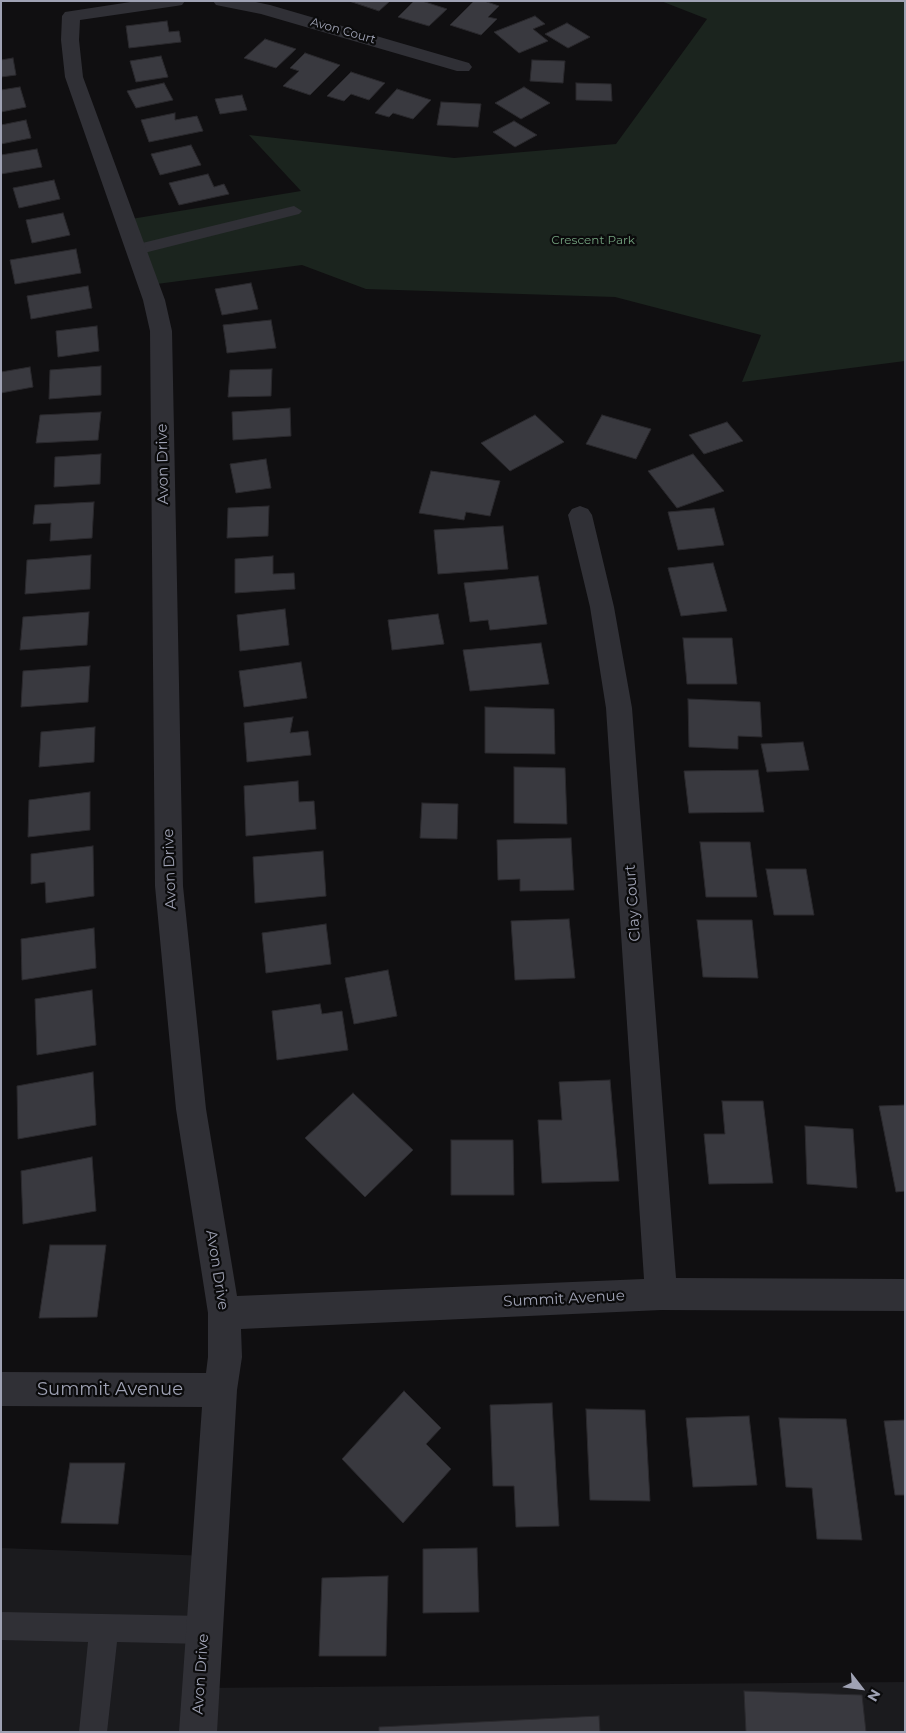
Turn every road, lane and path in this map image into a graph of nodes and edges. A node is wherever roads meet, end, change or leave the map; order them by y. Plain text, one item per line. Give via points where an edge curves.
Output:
1 (176, 1) edge
2 (222, 1) edge
3 (462, 67) dead end
4 (294, 211) dead end
5 (136, 250) junction
6 (580, 515) dead end
7 (661, 1294) junction
8 (905, 1295) edge
9 (224, 1314) junction
10 (1, 1390) edge
11 (220, 1390) junction
12 (1, 1626) edge
13 (104, 1628) junction
14 (204, 1630) junction
15 (93, 1732) edge
16 (198, 1732) edge

1 - 5 street, Avon Drive via 71,16 74,77
2 - 3 street, Avon Court via 273,11
4 - 5 lane
5 - 9 street, Avon Drive via 161,331 169,886 191,1109
6 - 7 street, Clay Court via 602,607 619,708
7 - 8 street, Summit Avenue
7 - 9 street, Summit Avenue
9 - 11 street, Avon Drive via 225,1357
10 - 11 street, Summit Avenue
11 - 14 street, Avon Drive
12 - 13 lane
13 - 14 lane
13 - 15 lane
14 - 16 street, Avon Drive

